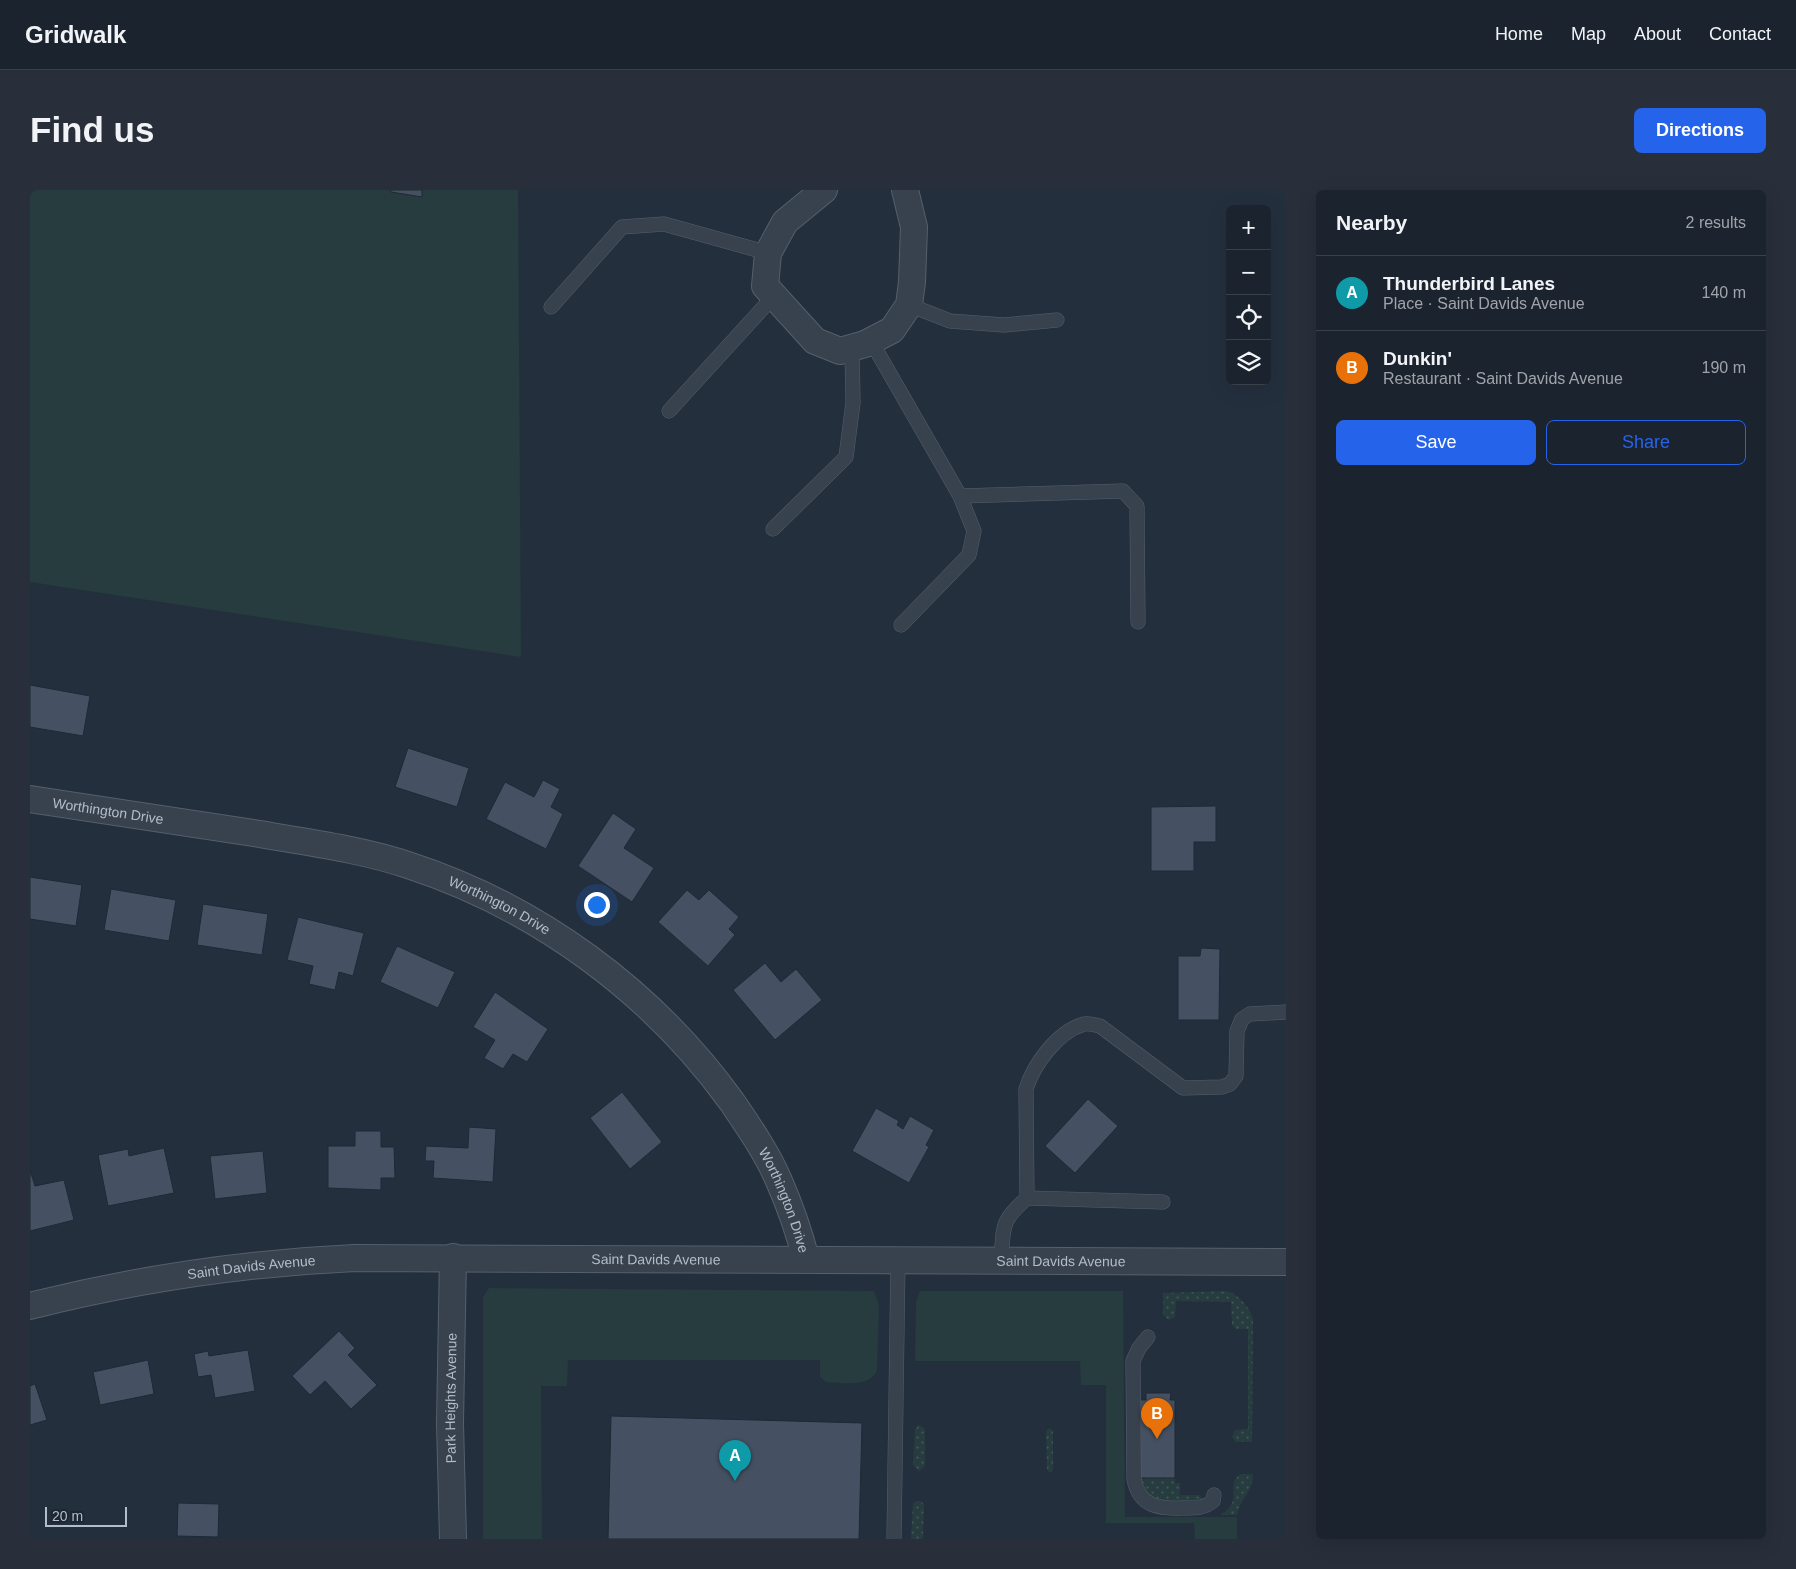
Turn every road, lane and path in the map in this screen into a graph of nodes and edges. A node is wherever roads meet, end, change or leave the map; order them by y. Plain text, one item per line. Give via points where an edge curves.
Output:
1 (905, 190) edge
2 (817, 192) edge
3 (768, 253) junction
4 (774, 296) junction
5 (909, 305) junction
6 (551, 307) dead end
7 (1057, 320) dead end
8 (861, 344) junction
9 (669, 411) dead end
10 (960, 496) junction
11 (773, 529) dead end
12 (1138, 622) dead end
13 (901, 625) dead end
14 (30, 799) edge
15 (1286, 1012) edge
16 (1027, 1198) junction
17 (1163, 1202) dead end
18 (453, 1257) junction
19 (806, 1259) junction
20 (898, 1259) junction
21 (1001, 1260) junction
22 (1286, 1262) edge
23 (30, 1306) edge
24 (1148, 1337) dead end
25 (1214, 1495) dead end
26 (453, 1539) edge
27 (894, 1539) edge

1 - 5 street via 914,227
2 - 3 street via 785,222
3 - 4 street via 765,286
3 - 6 lane via 664,224 622,227
4 - 8 street via 815,341 840,351
4 - 9 lane
5 - 7 lane via 950,320 1004,325
5 - 8 street via 892,330
8 - 10 lane
8 - 11 lane via 846,456
10 - 12 lane via 1123,491 1137,506
10 - 13 lane via 974,531 969,555
14 - 19 street, Worthington Drive via 370,854 442,877 534,923 572,946 627,987 687,1045 715,1078 753,1131 779,1180
15 - 16 lane via 1250,1014 1242,1019 1237,1031 1236,1076 1230,1084 1222,1087 1183,1088 1100,1026 1086,1024 1064,1034 1041,1059 1026,1089
16 - 17 lane
16 - 21 lane via 1009,1214 1004,1226
18 - 19 street, Saint Davids Avenue
18 - 23 street, Saint Davids Avenue via 298,1260 202,1271
18 - 26 street, Park Heights Avenue via 450,1423
19 - 20 street, Saint Davids Avenue
20 - 21 street, Saint Davids Avenue
20 - 27 lane
21 - 22 street, Saint Davids Avenue
24 - 25 lane via 1133,1361 1136,1488 1145,1502 1164,1509 1201,1508 1213,1501

